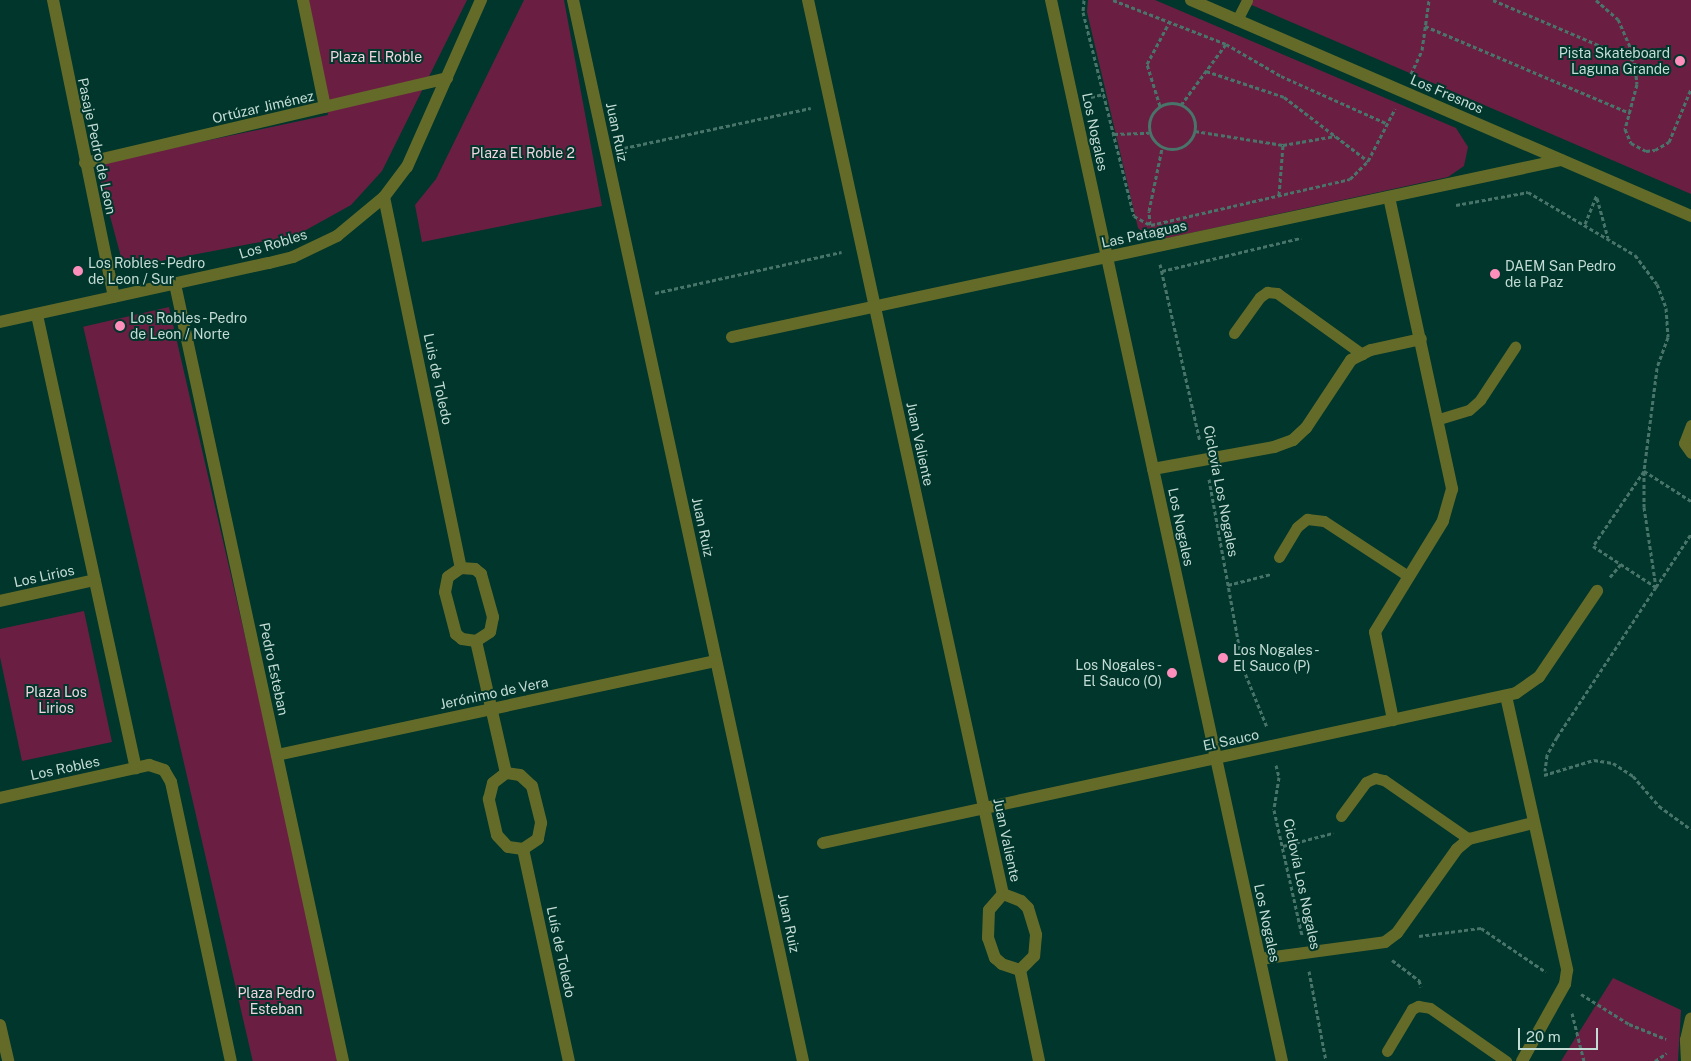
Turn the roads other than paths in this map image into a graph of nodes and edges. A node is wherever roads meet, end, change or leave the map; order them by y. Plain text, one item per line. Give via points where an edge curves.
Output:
1 (53, 0) edge
2 (303, 0) edge
3 (481, 0) edge
4 (574, 0) edge
5 (808, 0) edge
6 (1051, 0) edge
7 (1191, 0) edge
8 (1247, 0) edge
9 (1237, 20) junction
10 (447, 78) junction
11 (326, 107) junction
12 (1562, 160) junction
13 (85, 164) junction
14 (384, 197) junction
15 (1389, 197) junction
16 (1691, 216) edge
17 (1107, 257) junction
18 (175, 284) junction
19 (114, 298) junction
20 (875, 307) junction
21 (37, 315) junction
22 (0, 322) edge
23 (1234, 333) dead end
24 (732, 337) dead end
25 (1422, 339) junction
26 (1515, 347) dead end
27 (1362, 354) junction
28 (1439, 419) junction
29 (1691, 425) edge
30 (1691, 452) edge
31 (1153, 469) junction
32 (1279, 557) road end
33 (461, 568) junction
34 (1408, 576) junction
35 (95, 580) junction
36 (1597, 591) dead end
37 (0, 601) edge
38 (476, 641) junction
39 (716, 661) junction
40 (1506, 696) junction
41 (492, 709) junction
42 (1393, 720) junction
43 (277, 755) junction
44 (1216, 759) junction
45 (136, 768) junction
46 (506, 773) junction
47 (0, 798) edge
48 (984, 808) junction
49 (1341, 816) road end
50 (1533, 823) junction
51 (1469, 839) junction
52 (823, 843) dead end
53 (523, 849) junction
54 (1003, 894) junction
55 (1260, 959) junction
56 (1020, 970) junction
57 (1691, 1019) edge
58 (0, 1025) edge
59 (1387, 1051) dead end
60 (8, 1061) edge
61 (231, 1061) edge
62 (344, 1061) edge
63 (569, 1061) edge
64 (803, 1061) edge
65 (1039, 1061) edge
66 (1282, 1061) edge
67 (1506, 1061) edge
68 (1522, 1061) edge
69 (1687, 1061) edge

1 - 13 street, Pasaje Pedro de Leon
2 - 11 street
3 - 10 street, Los Robles
4 - 39 street, Juan Ruiz
5 - 20 street, Juan Valiente
6 - 17 street, Los Nogales
7 - 9 street, Los Fresnos
8 - 9 lane
9 - 12 street, Los Fresnos
10 - 11 street, Ortúzar Jiménez
10 - 14 street, Los Robles via 407,167
11 - 13 street, Ortúzar Jiménez
12 - 15 street, Las Pataguas
12 - 16 street, Los Fresnos
13 - 19 street, Pasaje Pedro de Leon
14 - 18 street, Los Robles via 362,218 315,247 269,263
14 - 33 street, Luis de Toledo
15 - 17 street, Las Pataguas
15 - 25 street
17 - 20 street, Las Pataguas
17 - 31 street, Los Nogales
18 - 19 street, Los Robles
18 - 43 street, Pedro Esteban
19 - 21 street, Los Robles
20 - 24 street, Las Pataguas
20 - 48 street, Juan Valiente
21 - 22 street, Los Robles
21 - 35 street
23 - 27 lane via 1260,296 1268,292 1277,293
25 - 27 street
25 - 28 street
26 - 28 lane via 1469,410
27 - 31 street via 1351,360 1306,428 1293,440
28 - 34 street via 1452,478 1451,500 1443,521
29 - 30 lane via 1684,443
31 - 44 street, Los Nogales
32 - 34 lane via 1296,527 1307,519 1324,521
33 - 38 street via 448,576 445,592 456,634 462,639
33 - 38 street via 475,569 481,574 493,617 490,632
34 - 42 street via 1375,632
35 - 37 street, Los Lirios
35 - 45 street
36 - 40 street, El Sauco via 1539,677 1526,688
38 - 41 street
39 - 41 street, Jerónimo de Vera
39 - 64 street, Juan Ruiz
40 - 42 street, El Sauco
40 - 50 street
41 - 43 street, Jerónimo de Vera
41 - 46 street
42 - 44 street, El Sauco
43 - 62 street, Pedro Esteban
44 - 48 street, El Sauco
44 - 55 street, Los Nogales
45 - 47 street, Los Robles
45 - 61 street via 157,766 164,770 171,782
46 - 53 street via 493,783 489,799 497,835 508,847
46 - 53 street via 520,775 532,786 541,823 538,839
48 - 52 street, El Sauco
48 - 54 street, Juan Valiente
49 - 51 lane via 1366,782 1375,778 1384,780
50 - 51 street
50 - 68 street via 1567,970 1565,984
51 - 55 street via 1457,849 1392,937 1380,943
53 - 63 street, Luís de Toledo
54 - 56 street, Juan Valiente via 1021,901 1028,908 1036,935 1034,956
54 - 56 street, Juan Valiente via 989,910 988,938 995,958
55 - 66 street, Los Nogales
56 - 65 street
57 - 69 street via 1686,1040
58 - 60 street
59 - 67 lane via 1412,1009 1418,1006 1430,1008

